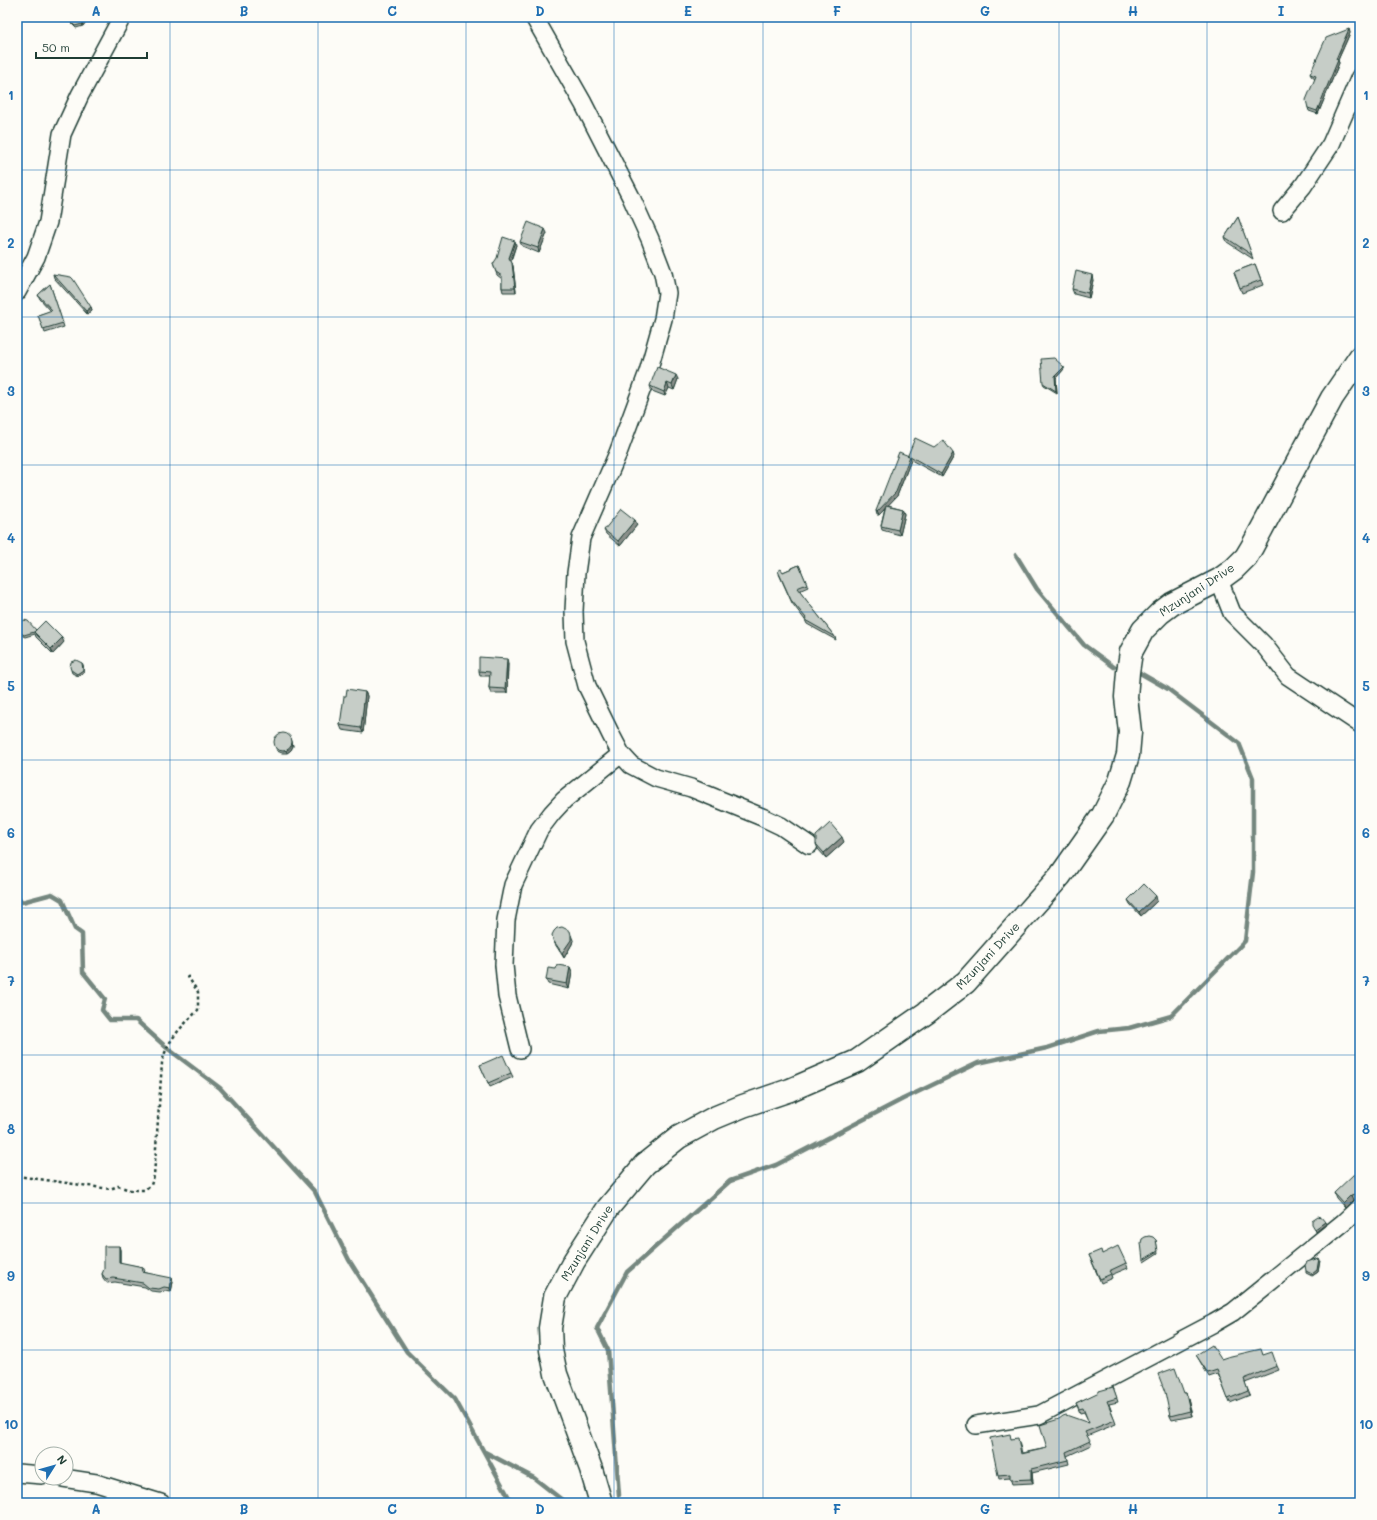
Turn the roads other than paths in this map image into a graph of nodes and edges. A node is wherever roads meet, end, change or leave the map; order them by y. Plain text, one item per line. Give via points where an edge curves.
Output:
1 (122, 17) edge
2 (534, 17) edge
3 (1360, 77) edge
4 (1282, 211) dead end
5 (17, 292) edge
6 (1360, 357) edge
7 (1219, 580) junction
8 (1360, 724) edge
9 (621, 754) junction
10 (809, 845) dead end
11 (520, 1048) dead end
12 (1360, 1207) edge
13 (976, 1425) dead end
14 (17, 1473) edge
15 (34, 1474) edge
16 (74, 1480) edge
17 (161, 1503) edge
18 (600, 1503) edge

1 - 5 street via 62,134 48,222 36,257
2 - 9 street via 632,197 661,266 667,293 663,319 648,372 618,453 582,538 576,573 575,642 587,686
3 - 4 street via 1331,144 1303,186
6 - 7 main road, Mzunjani Drive via 1332,398 1246,557
7 - 8 street via 1232,613 1264,645 1288,676
7 - 18 main road, Mzunjani Drive via 1172,604 1143,630 1131,652 1128,672 1128,755 1120,781 1103,815 1060,876 966,982 857,1061 790,1090 714,1118 679,1137 645,1164 608,1208 574,1261 555,1297 550,1328 556,1374 589,1462
9 - 10 street via 630,765 643,772 727,802 781,826
9 - 11 street via 564,800 552,813 536,836 513,885 506,920 504,964 507,996
12 - 13 street via 1233,1312 1214,1323 1039,1415
14 - 15 street
16 - 17 street via 96,1483

